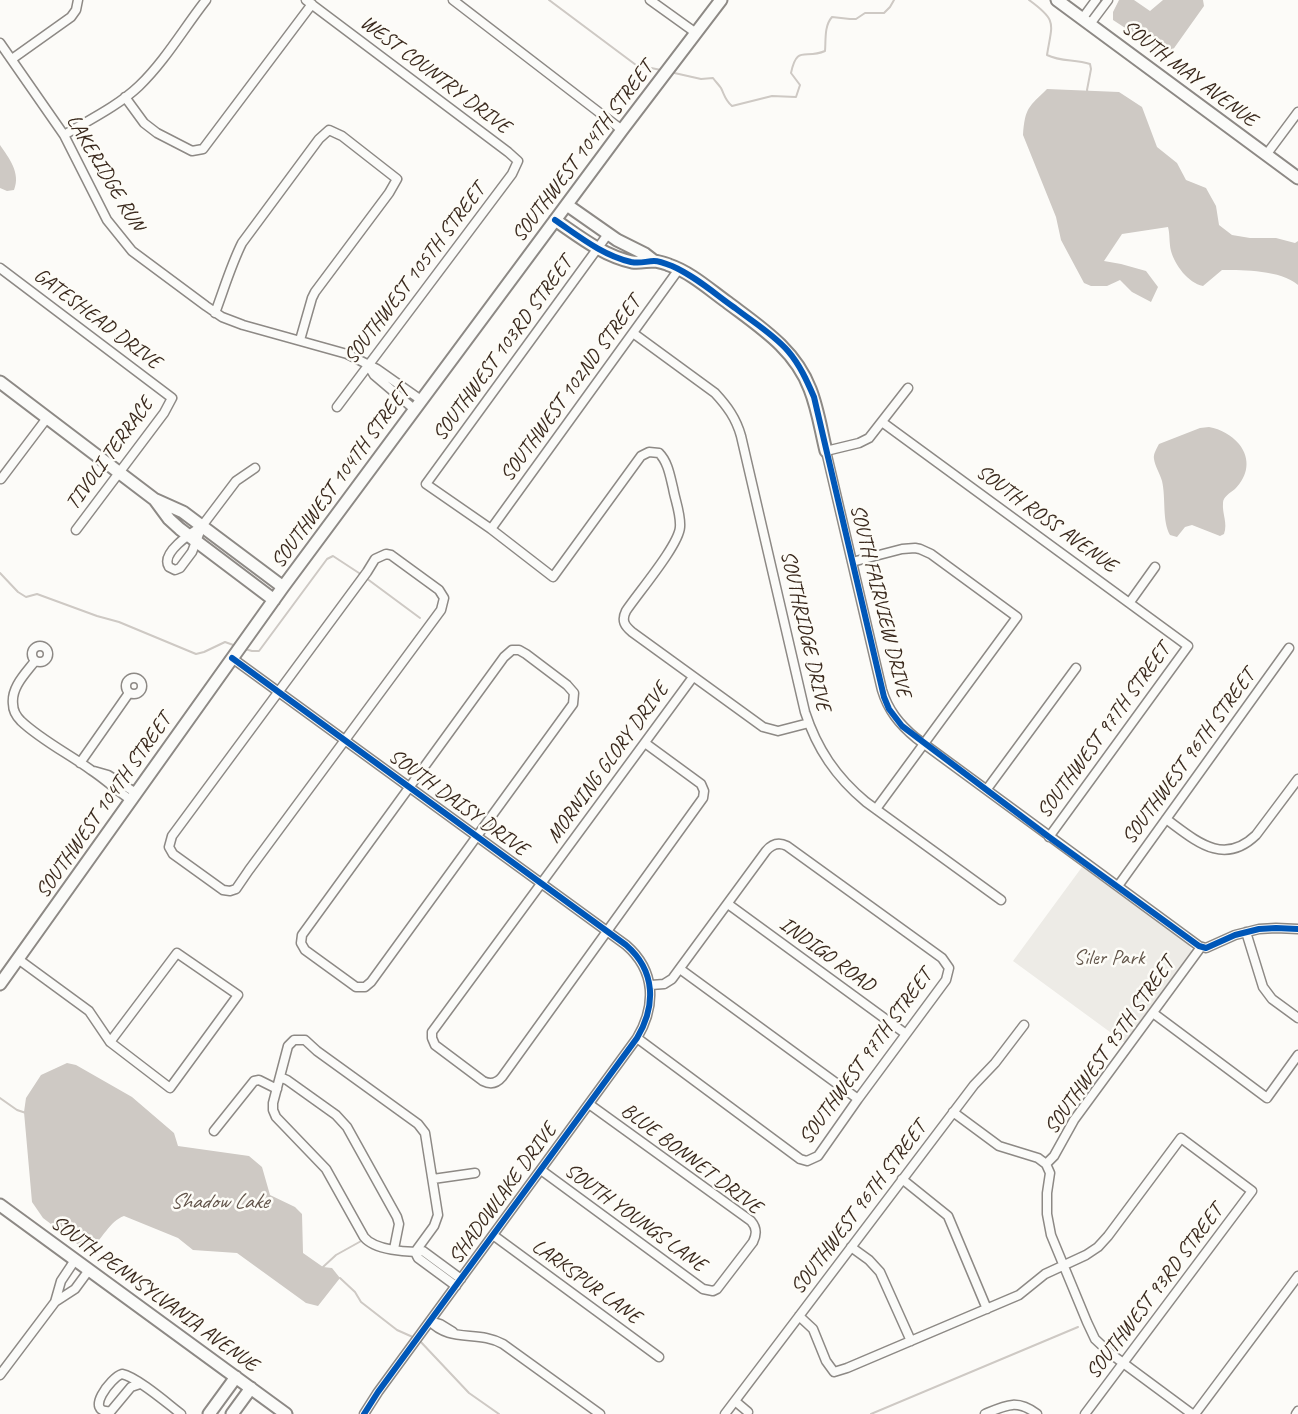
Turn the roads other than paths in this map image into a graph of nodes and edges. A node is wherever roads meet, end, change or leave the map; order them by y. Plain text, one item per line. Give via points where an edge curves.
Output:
1 (78, 0) edge
2 (206, 0) edge
3 (453, 0) edge
4 (650, 0) edge
5 (721, 0) edge
6 (1057, 0) edge
7 (1096, 0) edge
8 (1108, 0) edge
9 (309, 2) edge
10 (1086, 21) junction
11 (696, 33) junction
12 (0, 43) edge
13 (12, 59) junction
14 (126, 97) junction
15 (1298, 112) edge
16 (622, 130) junction
17 (64, 135) junction
18 (1266, 155) junction
19 (518, 161) joint
20 (1298, 178) edge
21 (567, 205) junction
22 (555, 220) junction
23 (608, 234) junction
24 (598, 249) junction
25 (654, 261) junction
26 (0, 268) edge
27 (679, 269) junction
28 (214, 312) junction
29 (633, 333) junction
30 (300, 340) junction
31 (368, 366) junction
32 (0, 382) edge
33 (908, 388) dead end
34 (172, 398) joint
35 (418, 404) junction
36 (337, 406) dead end
37 (47, 418) junction
38 (882, 422) junction
39 (826, 452) junction
40 (255, 468) dead end
41 (119, 472) junction
42 (1, 479) edge
43 (154, 498) junction
44 (202, 526) junction
45 (491, 529) junction
46 (76, 530) dead end
47 (192, 538) junction
48 (852, 562) junction
49 (1155, 567) dead end
50 (283, 586) junction
51 (274, 600) junction
52 (1130, 602) junction
53 (1188, 646) joint
54 (1289, 648) dead end
55 (234, 654) junction
56 (35, 661) dead end
57 (1076, 668) dead end
58 (693, 677) junction
59 (279, 692) junction
60 (129, 693) dead end
61 (809, 724) junction
62 (344, 740) junction
63 (645, 742) junction
64 (924, 743) junction
65 (80, 762) junction
66 (1298, 779) edge
67 (410, 788) junction
68 (987, 789) junction
69 (133, 797) junction
70 (876, 809) junction
71 (1166, 818) junction
72 (476, 836) junction
73 (1049, 836) junction
74 (542, 884) junction
75 (1118, 886) junction
76 (1001, 900) dead end
77 (728, 904) junction
78 (1298, 929) edge
79 (607, 932) junction
80 (1246, 932) junction
81 (1201, 947) junction
82 (18, 959) junction
83 (680, 969) junction
84 (0, 984) edge
85 (651, 985) junction
86 (1153, 1014) junction
87 (1298, 1018) edge
88 (1024, 1025) dead end
89 (906, 1034) junction
90 (637, 1038) junction
91 (110, 1042) junction
92 (1298, 1055) edge
93 (280, 1077) junction
94 (277, 1089) junction
95 (858, 1099) junction
96 (589, 1104) junction
97 (953, 1112) junction
98 (214, 1131) dead end
99 (1046, 1164) junction
100 (541, 1170) junction
101 (475, 1172) dead end
102 (433, 1179) junction
103 (902, 1179) junction
104 (0, 1205) edge
105 (493, 1235) junction
106 (851, 1246) junction
107 (394, 1249) junction
108 (415, 1252) junction
109 (75, 1260) junction
110 (1063, 1266) junction
111 (89, 1270) junction
112 (1298, 1276) edge
113 (461, 1279) junction
114 (456, 1286) junction
115 (710, 1291) joint
116 (55, 1302) junction
117 (987, 1309) junction
118 (799, 1316) junction
119 (430, 1321) junction
120 (911, 1341) junction
121 (659, 1357) dead end
122 (1124, 1363) junction
123 (0, 1375) edge
124 (236, 1377) junction
125 (140, 1384) junction
126 (251, 1388) junction
127 (734, 1401) junction
128 (748, 1412) dead end
129 (181, 1414) edge
130 (209, 1414) edge
131 (232, 1414) edge
132 (286, 1414) edge
133 (364, 1414) edge
134 (600, 1414) edge
135 (724, 1414) edge
136 (985, 1414) edge
137 (1037, 1414) edge
138 (1085, 1414) edge
139 (1193, 1414) edge

1 - 13 street via 72,17
2 - 14 street via 140,85
3 - 16 street
4 - 11 street
5 - 11 main road, SOUTHWEST 104TH STREET
6 - 10 main road, SOUTH MAY AVENUE
7 - 10 street
8 - 10 street
9 - 14 street via 203,149 192,151 158,133 144,123
9 - 19 street, WEST COUNTRY DRIVE
10 - 18 main road, SOUTH MAY AVENUE
11 - 16 main road, SOUTHWEST 104TH STREET
12 - 13 street, LAKERIDGE RUN
13 - 17 street, LAKERIDGE RUN
14 - 17 street
15 - 18 street
16 - 21 main road, SOUTHWEST 104TH STREET
17 - 28 street, LAKERIDGE RUN via 107,220 126,244
18 - 20 main road, SOUTH MAY AVENUE
19 - 31 street, SOUTHWEST 105TH STREET via 512,174
21 - 22 main road, SOUTHWEST 104TH STREET
21 - 23 main road, SOUTH FAIRVIEW DRIVE
22 - 24 main road, SOUTH FAIRVIEW DRIVE
22 - 35 main road, SOUTHWEST 104TH STREET
23 - 24 street, SOUTHWEST 103RD STREET
23 - 25 main road, SOUTH FAIRVIEW DRIVE
24 - 25 main road, SOUTH FAIRVIEW DRIVE via 632,262
24 - 45 street, SOUTHWEST 103RD STREET via 426,484
25 - 27 main road, SOUTH FAIRVIEW DRIVE
26 - 34 street, GATESHEAD DRIVE
27 - 29 street, SOUTHWEST 102ND STREET
27 - 39 main road, SOUTH FAIRVIEW DRIVE via 787,350 810,389
28 - 30 street, LAKERIDGE RUN via 243,325
28 - 30 street via 242,243 318,139 329,130 342,136 397,179 315,292
29 - 45 street, SOUTHWEST 102ND STREET
29 - 61 street, SOUTHRIDGE DRIVE via 714,393 735,421
30 - 31 street, LAKERIDGE RUN via 347,354
31 - 35 street, LAKERIDGE RUN via 377,369
31 - 35 street, LAKERIDGE RUN via 374,375
31 - 36 street, SOUTHWEST 105TH STREET
32 - 37 main road
33 - 38 street
34 - 41 street, TIVOLI TERRACE
35 - 50 main road, SOUTHWEST 104TH STREET
37 - 41 main road
37 - 42 street
38 - 39 street via 869,438
38 - 52 street, SOUTH ROSS AVENUE
39 - 48 street, SOUTH FAIRVIEW DRIVE
40 - 44 street via 236,481
41 - 43 main road
41 - 46 street, TIVOLI TERRACE
43 - 44 main road via 184,512
43 - 47 main road via 173,523
44 - 47 street
44 - 50 main road
45 - 58 street via 553,577 641,456 649,452 659,453 666,464 680,529 674,544 626,611 624,622 632,632
47 - 51 main road
48 - 64 street, SOUTH FAIRVIEW DRIVE via 886,703 897,720
48 - 64 street via 902,549 920,549 1017,617
49 - 52 street
50 - 51 main road, SOUTHWEST 104TH STREET
51 - 55 main road, SOUTHWEST 104TH STREET
52 - 53 street, SOUTH ROSS AVENUE
53 - 73 street, SOUTHWEST 97TH STREET
54 - 71 street, SOUTHWEST 96TH STREET
55 - 59 street, SOUTH DAISY DRIVE
55 - 69 main road, SOUTHWEST 104TH STREET
56 - 65 street via 16,689 15,714
57 - 68 street
58 - 61 street via 769,730
58 - 63 street, MORNING GLORY DRIVE
59 - 62 street, SOUTH DAISY DRIVE
59 - 62 street via 375,559 391,555 439,590 444,601 441,610
59 - 62 street via 172,836 169,847 174,855 218,887 230,891 239,886
60 - 65 street
61 - 70 street, SOUTHRIDGE DRIVE via 818,747 837,774
62 - 67 street, SOUTH DAISY DRIVE
63 - 74 street, MORNING GLORY DRIVE
63 - 79 street via 701,784 703,798
64 - 68 street, SOUTH FAIRVIEW DRIVE
64 - 70 street
65 - 69 street via 104,781
66 - 71 street via 1256,835 1243,846 1233,849 1208,847
67 - 72 street, SOUTH DAISY DRIVE
67 - 72 street via 504,657 515,650 526,654 567,685 574,699 571,708
67 - 72 street via 304,931 301,942 305,950 352,985 361,988 371,982
68 - 73 street, SOUTH FAIRVIEW DRIVE
69 - 82 main road, SOUTHWEST 104TH STREET
70 - 76 street, SOUTHRIDGE DRIVE
71 - 75 street, SOUTHWEST 96TH STREET
72 - 74 street, SOUTH DAISY DRIVE
73 - 75 street, SOUTH FAIRVIEW DRIVE
74 - 79 street, SOUTH DAISY DRIVE
74 - 79 street, MORNING GLORY DRIVE via 433,1030 432,1041 438,1048 483,1081 495,1083
75 - 81 street, SOUTH FAIRVIEW DRIVE
77 - 83 street
77 - 89 street, INDIGO ROAD
77 - 89 street, SOUTHWEST 97TH STREET via 766,850 777,844 787,846 942,958 949,966 946,980
78 - 80 street
79 - 85 street, SOUTH DAISY DRIVE via 637,956
80 - 81 street via 1206,948
80 - 87 street via 1263,988
81 - 86 street, SOUTHWEST 95TH STREET
82 - 84 main road, SOUTHWEST 104TH STREET
82 - 91 street via 89,1011
83 - 85 street via 670,981
83 - 95 street
85 - 90 street, SHADOWLAKE DRIVE via 647,1018
86 - 92 street via 1267,1098
86 - 99 street, SOUTHWEST 95TH STREET via 1074,1120
88 - 97 street, SOUTHWEST 96TH STREET
89 - 95 street, SOUTHWEST 97TH STREET
90 - 95 street, SOUTHWEST 97TH STREET via 807,1161 818,1156
90 - 96 street, SHADOWLAKE DRIVE
91 - 91 street via 170,1088 238,995 177,953
93 - 94 street
93 - 102 street via 288,1046 294,1040 305,1040 421,1127 426,1136
93 - 107 street via 331,1111 347,1127 397,1217 399,1224
94 - 98 street via 260,1080 254,1081
94 - 107 street via 274,1114 326,1169 367,1240 374,1245
96 - 100 street, SHADOWLAKE DRIVE
96 - 115 street, BLUE BONNET DRIVE via 753,1224 756,1233 753,1242 719,1287
97 - 99 street via 1000,1146 1038,1158
97 - 103 street, SOUTHWEST 96TH STREET
99 - 110 street via 1050,1173 1047,1193 1049,1225
100 - 105 street, SHADOWLAKE DRIVE
100 - 115 street, SOUTH YOUNGS LANE via 700,1288
101 - 102 street
102 - 108 street via 437,1219
103 - 106 street, SOUTHWEST 96TH STREET
103 - 117 street via 948,1216
104 - 109 main road, SOUTH PENNSYLVANIA AVENUE
105 - 113 street, SHADOWLAKE DRIVE
105 - 121 street, LARKSPUR LANE
106 - 118 street, SOUTHWEST 96TH STREET
106 - 120 street via 880,1272
107 - 108 street
108 - 113 street via 423,1251
108 - 114 street via 418,1258
109 - 111 main road, SOUTH PENNSYLVANIA AVENUE
109 - 116 street via 61,1280
110 - 117 street via 1045,1274 1024,1292
110 - 122 street via 1095,1339
110 - 122 street, SOUTHWEST 93RD STREET via 1103,1242 1181,1138 1252,1191
111 - 116 street via 75,1289
111 - 124 main road, SOUTH PENNSYLVANIA AVENUE
112 - 139 street
113 - 114 street, SHADOWLAKE DRIVE
114 - 119 street, SHADOWLAKE DRIVE
116 - 123 street
117 - 120 street
118 - 120 street via 813,1329 834,1372
118 - 127 street, SOUTHWEST 96TH STREET
119 - 133 street, SHADOWLAKE DRIVE
119 - 134 street via 443,1332 488,1337 504,1344
122 - 138 street, SOUTHWEST 93RD STREET
122 - 139 street
124 - 126 main road, SOUTH PENNSYLVANIA AVENUE
124 - 130 main road
125 - 125 street via 125,1374 117,1376 99,1399 100,1408 111,1411 131,1387
125 - 129 street
126 - 131 main road
126 - 132 main road, SOUTH PENNSYLVANIA AVENUE
127 - 128 street
127 - 135 street, SOUTHWEST 96TH STREET
136 - 137 street via 1015,1404

